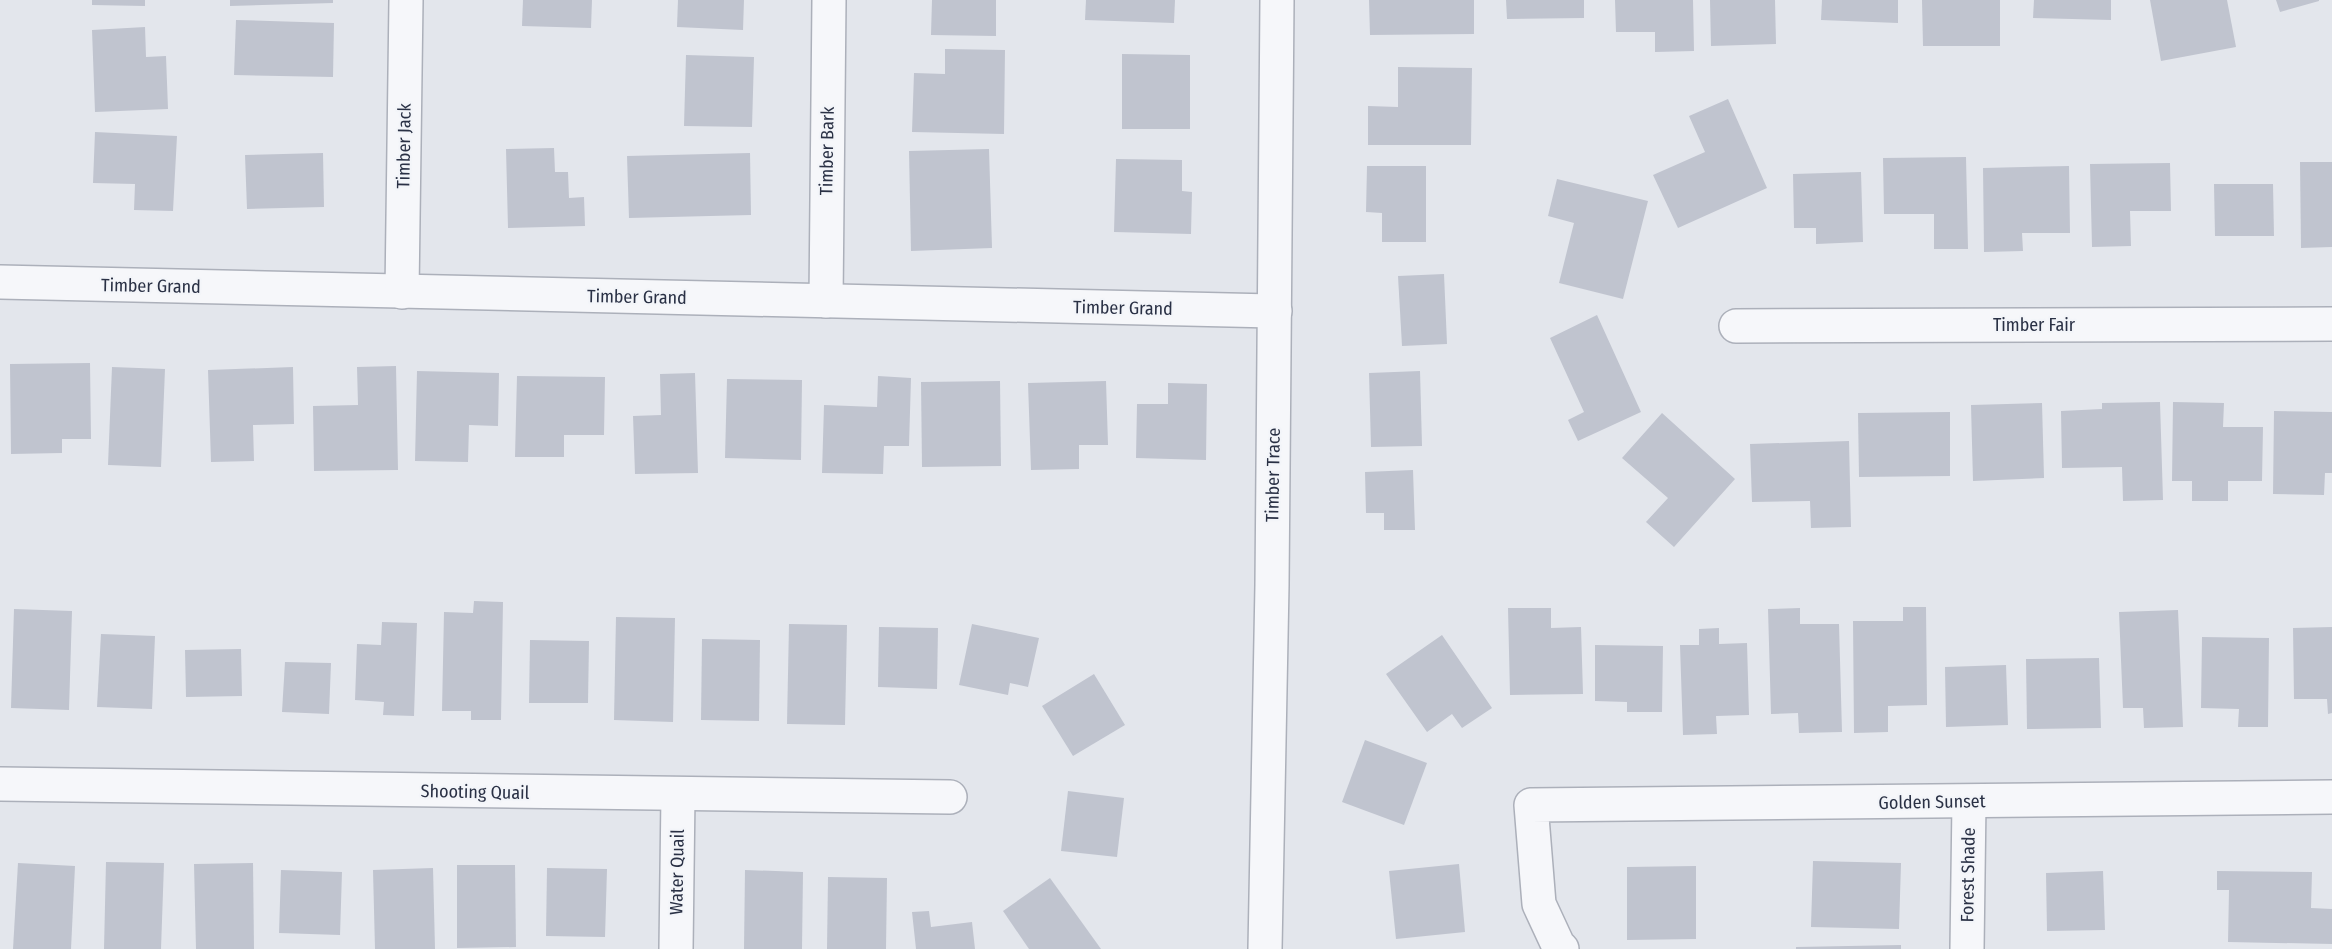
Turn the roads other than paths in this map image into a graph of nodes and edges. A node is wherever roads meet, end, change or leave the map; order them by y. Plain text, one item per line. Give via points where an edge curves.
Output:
1 (406, 0) edge
2 (829, 0) edge
3 (1277, 0) edge
4 (0, 282) edge
5 (402, 292) junction
6 (826, 301) junction
7 (1275, 311) junction
8 (2332, 324) edge
9 (1736, 326) dead end
10 (0, 784) edge
11 (678, 795) junction
12 (950, 797) dead end
13 (2332, 797) edge
14 (1969, 802) junction
15 (676, 949) edge
16 (1264, 949) edge
17 (1562, 949) edge
18 (1967, 949) edge

1 - 5 street, Timber Jack
2 - 6 street, Timber Bark
3 - 7 street, Timber Trace
4 - 5 street, Timber Grand
5 - 6 street, Timber Grand
6 - 7 street, Timber Grand
7 - 16 street, Timber Trace
8 - 9 street, Timber Fair
10 - 11 street, Shooting Quail
11 - 12 street, Shooting Quail
11 - 15 street, Water Quail
13 - 14 street, Golden Sunset
14 - 17 street, Golden Sunset via 1531,805 1539,904
14 - 18 street, Forest Shade

